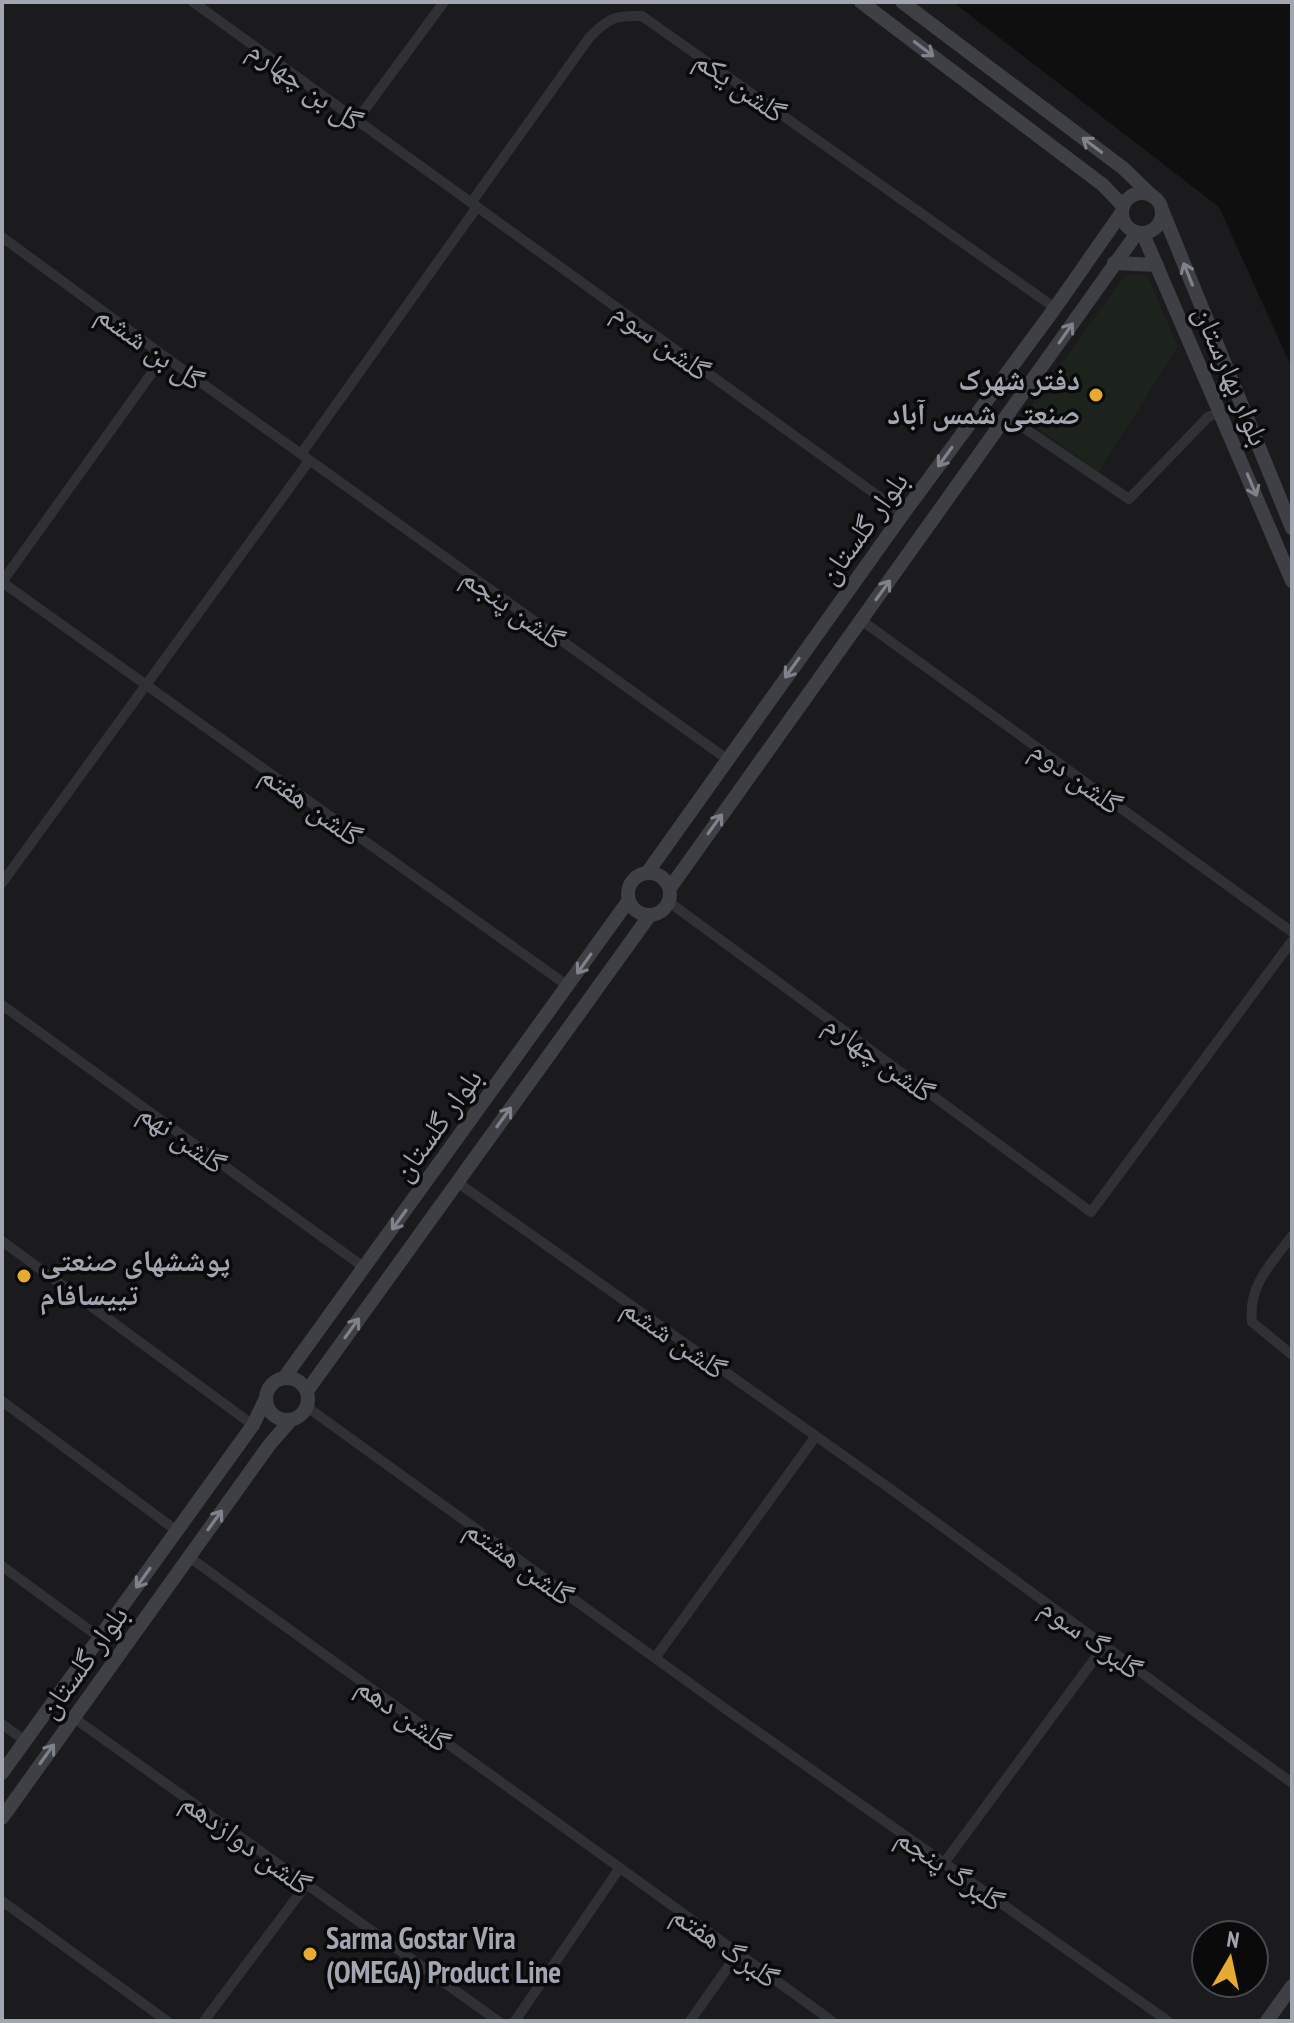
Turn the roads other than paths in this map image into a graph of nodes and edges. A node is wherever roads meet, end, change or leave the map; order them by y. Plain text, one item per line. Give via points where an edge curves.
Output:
1 (193, 2) edge
2 (444, 2) edge
3 (861, 2) edge
4 (902, 2) edge
5 (357, 120) junction
6 (420, 166) joint
7 (1151, 195) junction
8 (474, 205) junction
9 (1122, 209) junction
10 (1162, 210) junction
11 (1140, 233) junction
12 (2, 237) edge
13 (1088, 263) junction
14 (1114, 263) junction
15 (1157, 265) junction
16 (1105, 276) junction
17 (1055, 308) junction
18 (164, 356) junction
19 (1221, 412) junction
20 (1008, 417) junction
21 (305, 458) junction
22 (903, 514) junction
23 (1292, 528) edge
24 (1292, 581) edge
25 (2, 582) edge
26 (861, 620) junction
27 (147, 685) junction
28 (727, 759) junction
29 (647, 873) junction
30 (2, 883) edge
31 (669, 895) junction
32 (629, 900) junction
33 (650, 915) junction
34 (1292, 932) edge
35 (1292, 941) edge
36 (568, 986) junction
37 (2, 1005) edge
38 (457, 1182) junction
39 (1292, 1236) edge
40 (2, 1241) edge
41 (365, 1268) junction
42 (1292, 1355) edge
43 (284, 1378) junction
44 (307, 1391) junction
45 (266, 1398) junction
46 (2, 1401) edge
47 (307, 1407) junction
48 (291, 1420) junction
49 (253, 1425) junction
50 (816, 1436) junction
51 (892, 1490) joint
52 (177, 1531) junction
53 (189, 1557) junction
54 (2, 1566) edge
55 (99, 1637) junction
56 (1104, 1646) junction
57 (655, 1658) junction
58 (734, 1715) joint
59 (74, 1718) junction
60 (2, 1724) edge
61 (25, 1741) junction
62 (2, 1773) edge
63 (1292, 1783) edge
64 (2, 1818) edge
65 (944, 1863) junction
66 (619, 1869) junction
67 (306, 1885) junction
68 (2, 1901) edge
69 (738, 1953) junction
70 (1292, 1986) edge
71 (167, 2021) edge
72 (204, 2021) edge
73 (498, 2021) edge
74 (515, 2021) edge
75 (690, 2021) edge
76 (832, 2021) edge
77 (1168, 2021) edge
78 (1267, 2021) edge

1 - 5 street, گل بن چهارم
2 - 5 street
3 -> 9 street via 1103,185
7 -> 4 street via 1123,168
5 - 6 street, گل بن چهارم
6 - 8 street, گلشن سوم
7 - 9 street via 1132,196
7 - 10 street
8 - 17 street, گلشن یکم via 589,38 605,21 642,16
8 - 21 street, گلشن یکم
8 - 22 street, گلشن سوم
9 - 11 street via 1125,225
9 - 13 street, بلوار گلستان
10 - 11 street via 1156,228
23 -> 10 street, بلوار بهارستان
11 - 14 street, بلوار گلستان
11 - 15 street, بلوار بهارستان
12 - 18 street, گل بن ششم
13 - 16 street
13 - 17 street, بلوار گلستان
14 - 15 street
14 - 16 street, بلوار گلستان
15 - 19 street, بلوار بهارستان
20 -> 16 street, بلوار گلستان
17 -> 22 street, بلوار گلستان
18 - 21 street, گل بن ششم
18 - 25 street
19 - 20 street via 1208,417 1129,499
19 -> 24 street, بلوار بهارستان
26 -> 20 street, بلوار گلستان
21 - 27 street, گلشن یکم
21 - 28 street, گلشن پنجم
22 -> 28 street, بلوار گلستان
25 - 27 street, گلشن هفتم
31 -> 26 street, بلوار گلستان
26 - 34 street, گلشن دوم
27 - 30 street, گلشن یکم
27 - 36 street, گلشن هفتم
28 - 29 street, بلوار گلستان
29 - 31 street via 663,878
29 - 32 street via 634,880
31 - 33 street via 661,911
31 - 35 street, گلشن چهارم via 1091,1212
32 - 33 street via 637,911
32 -> 36 street, بلوار گلستان
38 -> 33 street, بلوار گلستان
36 -> 41 street, بلوار گلستان
37 - 41 street, گلشن نهم
44 -> 38 street, بلوار گلستان
38 - 50 street, گلشن ششم
39 - 42 street via 1259,1280 1250,1305 1252,1322
40 - 49 street
41 - 43 street, بلوار گلستان
43 - 44 street via 298,1381
43 - 45 street via 271,1385
44 - 47 street
45 - 48 street via 271,1414
45 - 49 street, بلوار گلستان
46 - 52 street
47 - 48 street
47 - 57 street, گلشن هشتم
53 -> 48 street, بلوار گلستان
49 - 52 street, بلوار گلستان
50 - 51 street, گلشن ششم
50 - 57 street
51 - 56 street, گلبرگ سوم
52 -> 55 street, بلوار گلستان
53 - 59 street, بلوار گلستان
53 - 66 street, گلشن دهم
54 - 55 street
55 - 61 street, بلوار گلستان
56 - 63 street, گلبرگ سوم
56 - 65 street
57 - 58 street, گلشن هشتم
58 - 65 street, گلبرگ پنجم
64 -> 59 street, بلوار گلستان
59 - 67 street, گلشن دوازدهم
60 - 61 street
61 - 62 street, بلوار گلستان
65 - 77 street, گلبرگ پنجم
66 - 69 street, گلبرگ هفتم
66 - 74 street
67 - 72 street
67 - 73 street, گلشن دوازدهم
68 - 71 street
69 - 75 street
69 - 76 street, گلبرگ هفتم
70 - 78 street

